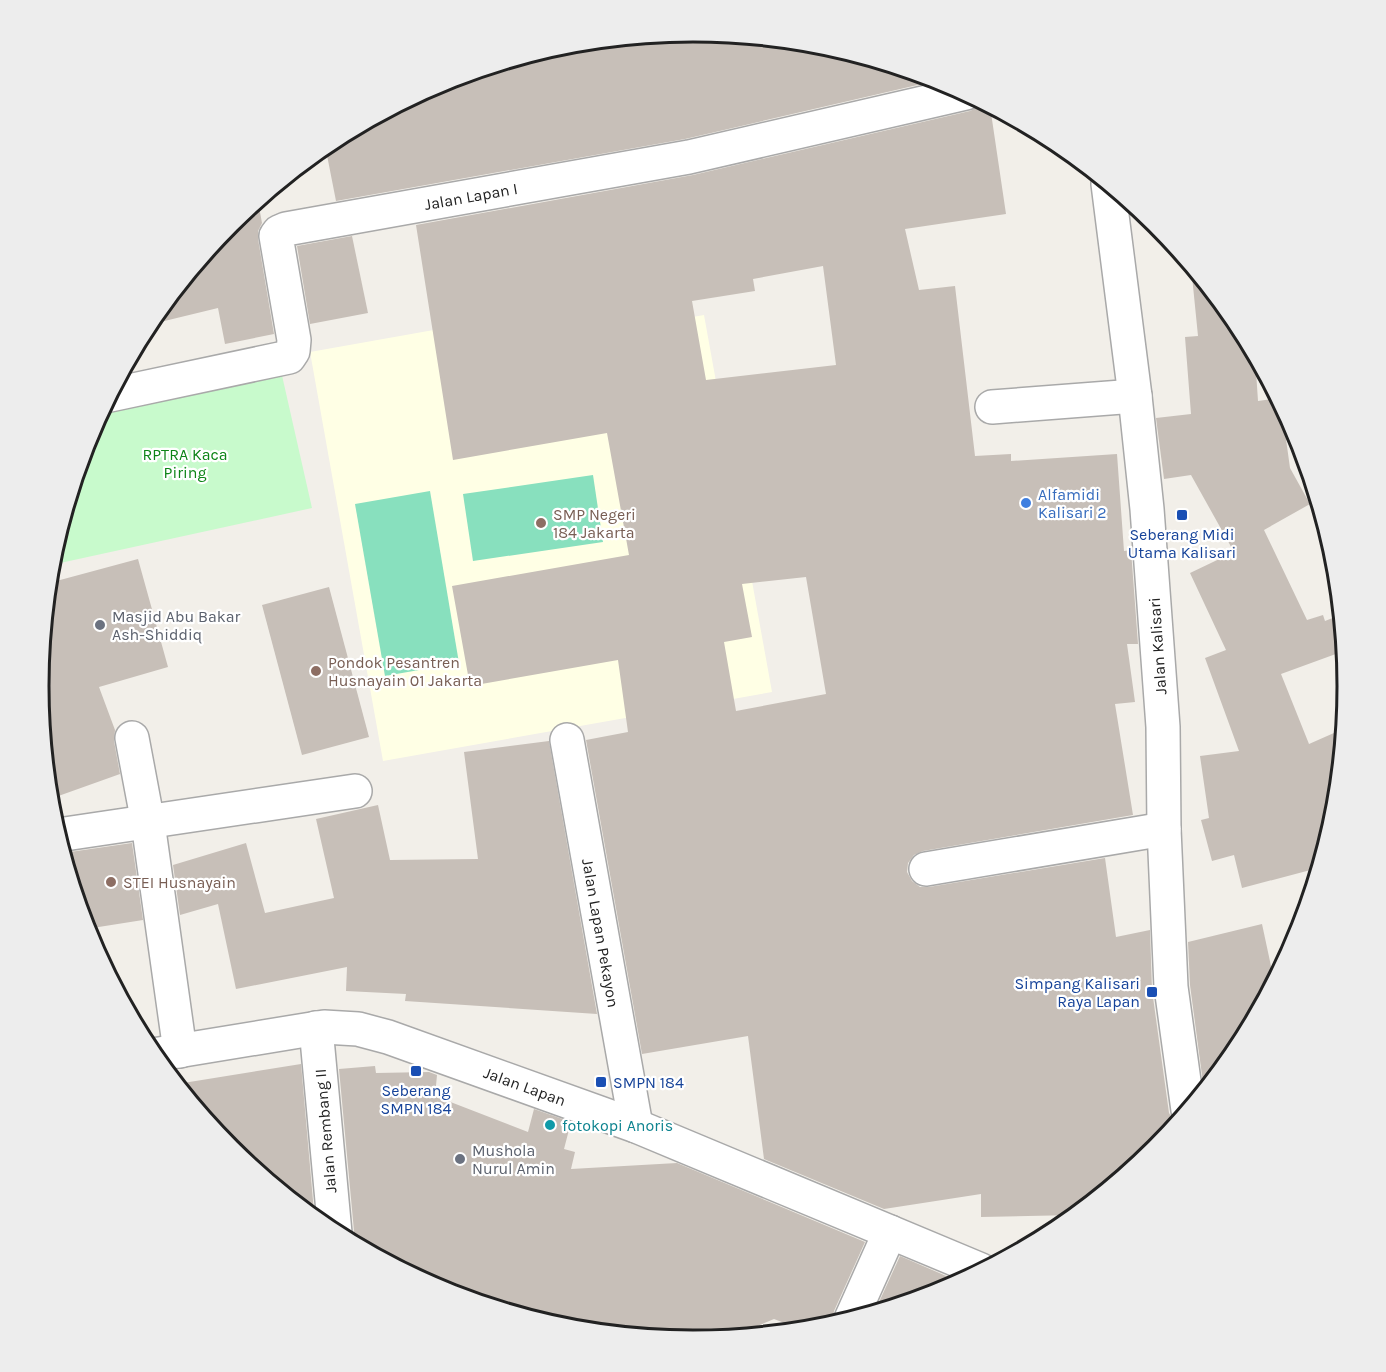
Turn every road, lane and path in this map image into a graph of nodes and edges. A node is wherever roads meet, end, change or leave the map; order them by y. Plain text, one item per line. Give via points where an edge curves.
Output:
1 (951, 96) edge
2 (1109, 195) edge
3 (119, 393) edge
4 (1135, 396) junction
5 (992, 407) dead end
6 (132, 738) dead end
7 (567, 740) dead end
8 (355, 792) dead end
9 (148, 823) junction
10 (1164, 829) junction
11 (66, 834) edge
12 (926, 869) dead end
13 (316, 1028) junction
14 (167, 1053) edge
15 (1187, 1099) edge
16 (636, 1126) junction
17 (334, 1220) edge
18 (890, 1232) junction
19 (972, 1266) edge
20 (855, 1309) edge

1 - 3 street, Jalan Lapan I via 689,157 286,229 276,236 294,340 289,357
2 - 4 street, Jalan Kalisari
4 - 5 street
4 - 10 street, Jalan Kalisari via 1163,727
6 - 9 street
7 - 16 street, Jalan Lapan Pekayon
8 - 9 street
9 - 11 street
9 - 14 street
10 - 12 street
10 - 15 street, Jalan Kalisari via 1171,987
13 - 14 street, Jalan Lapan
13 - 16 street, Jalan Lapan via 358,1029 388,1037
13 - 17 street, Jalan Rembang II
16 - 18 street, Jalan Lapan
18 - 19 street, Jalan Lapan
18 - 20 street

